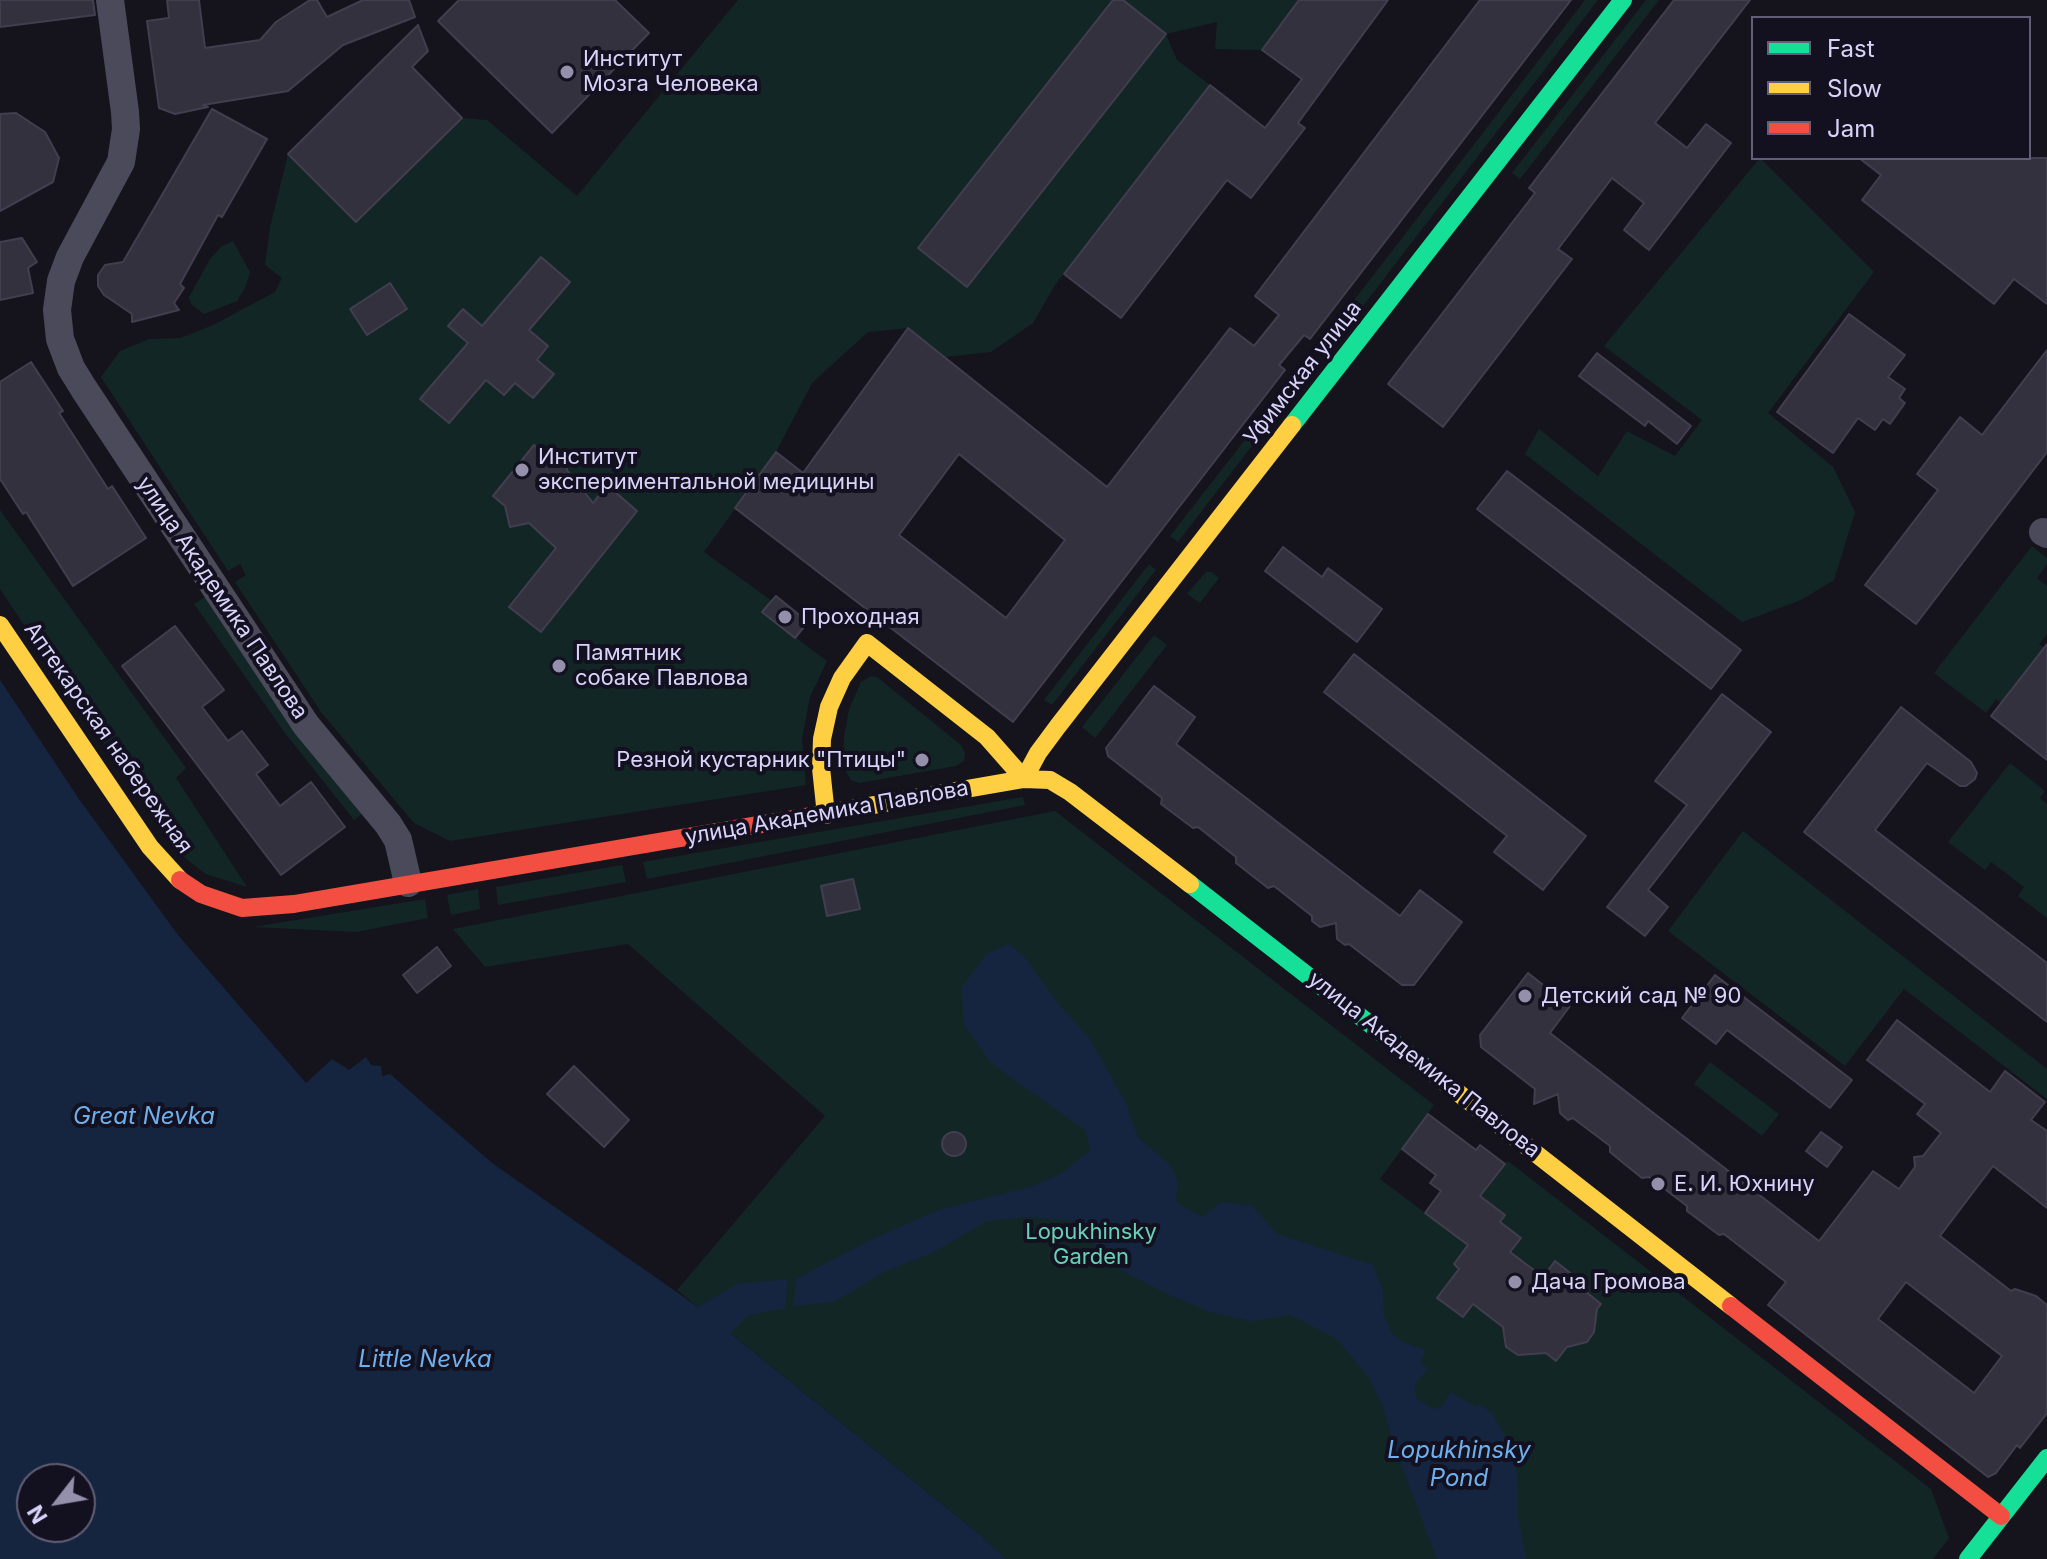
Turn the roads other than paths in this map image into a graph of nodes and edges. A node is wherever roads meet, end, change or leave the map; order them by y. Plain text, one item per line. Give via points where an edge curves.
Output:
1 (110, 0) edge
2 (1623, 0) edge
3 (0, 625) edge
4 (1024, 779) junction
5 (826, 815) junction
6 (408, 883) junction
7 (2047, 1458) edge
8 (2001, 1516) junction
9 (1968, 1559) edge

1 - 6 street, улица Академика Павлова via 126,129 121,162 61,281 60,339 84,389 306,725 393,832
2 - 4 street, Уфимская улица via 1051,735
3 - 6 street, Аптекарская набережная via 150,847 182,882 242,908
4 - 5 street, улица Академика Павлова
4 - 5 street via 987,737 867,643 829,707 821,768
4 - 8 street, улица Академика Павлова via 1050,780 1070,792
5 - 6 street, улица Академика Павлова
7 - 8 street
8 - 9 street

